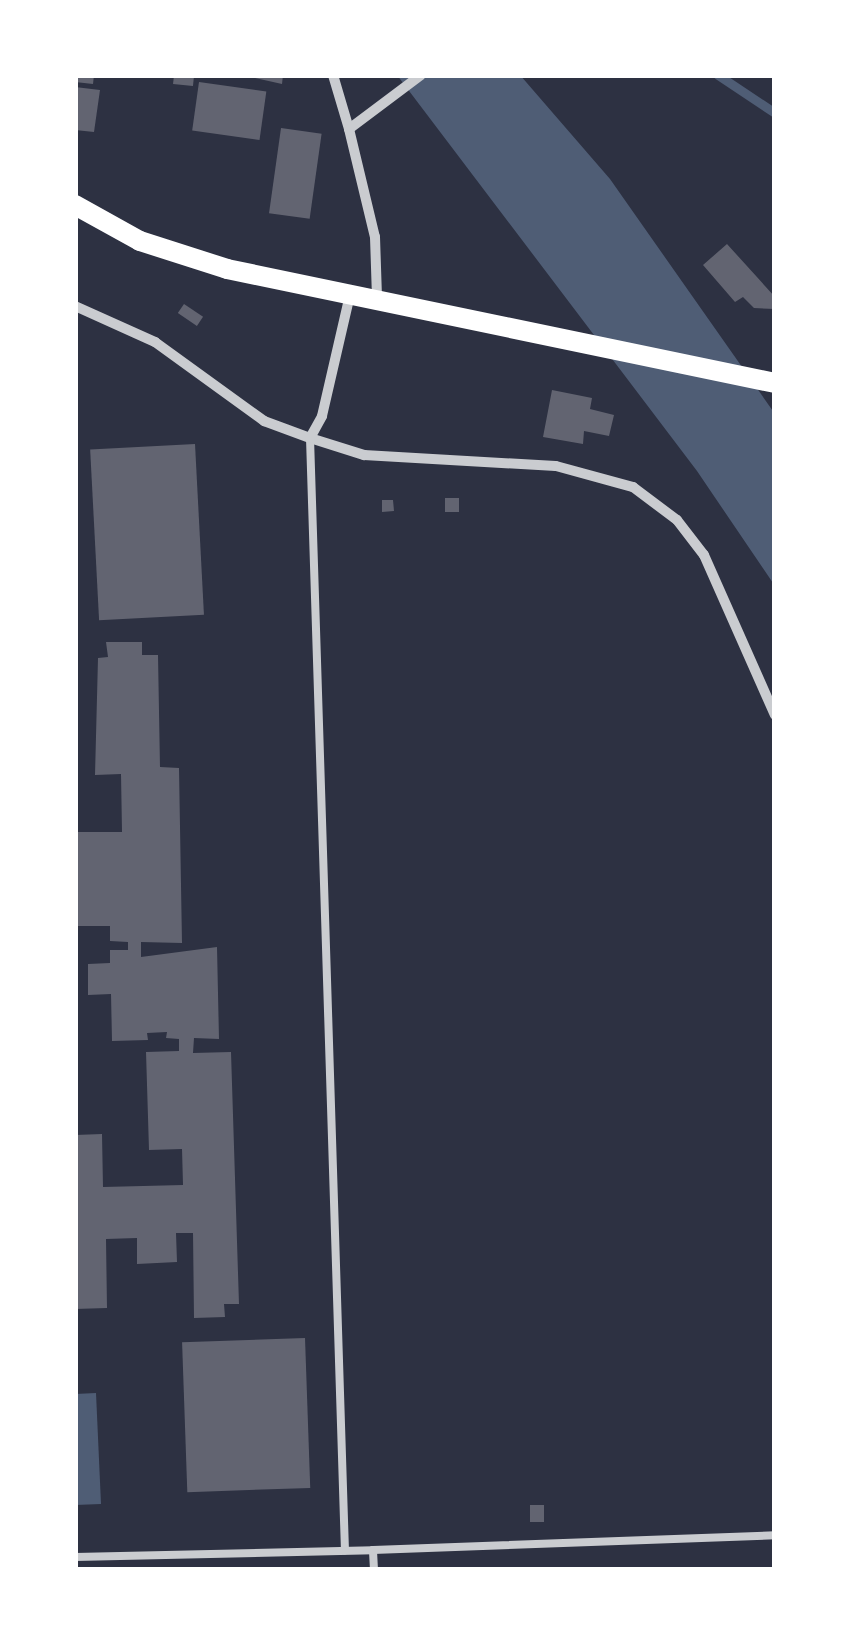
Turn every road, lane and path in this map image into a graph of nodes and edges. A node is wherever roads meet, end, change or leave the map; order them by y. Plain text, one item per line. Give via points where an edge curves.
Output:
1 (333, 75) edge
2 (421, 75) edge
3 (349, 130) junction
4 (75, 205) edge
5 (351, 292) junction
6 (377, 298) junction
7 (75, 306) edge
8 (775, 383) edge
9 (310, 438) junction
10 (775, 715) edge
11 (775, 1535) edge
12 (345, 1550) junction
13 (373, 1550) junction
14 (75, 1557) edge
15 (374, 1570) edge

1 - 3 street
2 - 3 street
3 - 6 street via 374,238
4 - 5 main road via 140,241 210,264
5 - 6 main road
5 - 9 street via 322,416
6 - 8 main road
7 - 9 street via 156,342 264,422
9 - 10 street via 364,455 556,466 644,493 678,520 704,555
9 - 12 lane
11 - 13 lane
12 - 13 lane
12 - 14 lane
13 - 15 lane

